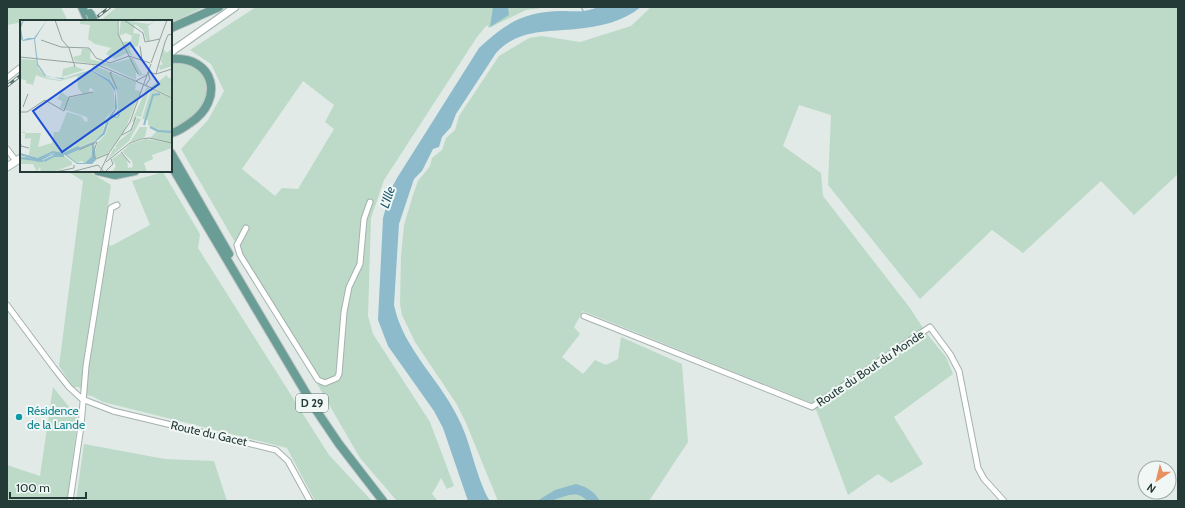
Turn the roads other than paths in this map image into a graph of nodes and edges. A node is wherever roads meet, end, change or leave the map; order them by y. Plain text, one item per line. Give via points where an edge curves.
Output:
1 (82, 7) edge
2 (219, 7) edge
3 (235, 7) edge
4 (88, 14) edge
5 (172, 28) edge
6 (172, 51) edge
7 (172, 59) edge
8 (20, 68) edge
9 (7, 78) edge
10 (172, 133) edge
11 (7, 149) edge
12 (18, 160) edge
13 (172, 163) edge
14 (7, 167) edge
15 (102, 172) edge
16 (130, 172) edge
17 (370, 202) dead end
18 (117, 205) dead end
19 (246, 228) dead end
20 (7, 305) edge
21 (584, 316) dead end
22 (82, 400) junction
23 (70, 501) edge
24 (310, 501) edge
25 (383, 501) edge
26 (1004, 501) edge

1 - 4 main road
2 - 5 main road
3 - 6 main road
7 - 10 main road via 190,60 201,67 209,77 212,91 209,104 200,116
8 - 9 street
11 - 12 street
12 - 14 main road
13 - 25 main road, D 29 via 228,262 328,427
15 - 16 main road via 115,175
17 - 19 street via 364,219 360,264 349,287 344,312 339,374 337,378 325,383 318,380 240,255 237,245
18 - 22 street via 111,208
20 - 22 street, Route du Gacet via 68,387
21 - 26 street, Route du Bout du Monde via 812,408 930,327 959,371 978,468 984,479
22 - 23 street via 81,426
22 - 24 street, Route du Gacet via 113,411 276,450 288,461

